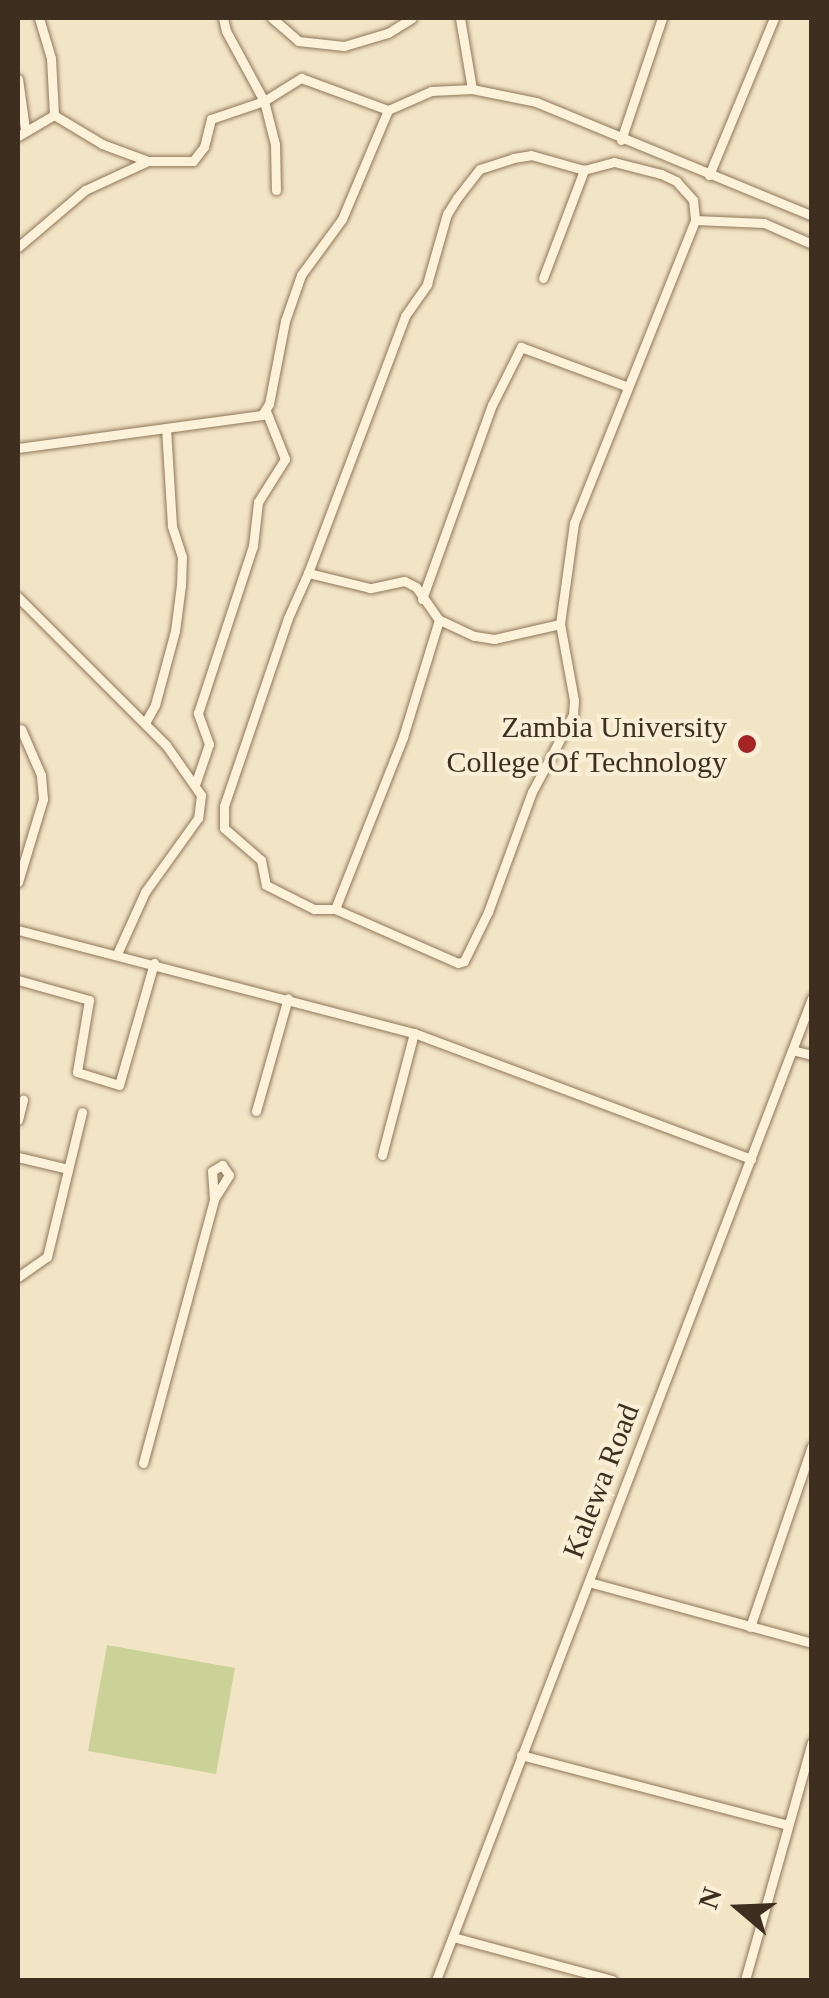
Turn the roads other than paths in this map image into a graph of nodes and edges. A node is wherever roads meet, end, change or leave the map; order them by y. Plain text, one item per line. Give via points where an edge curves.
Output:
1 (39, 18) edge
2 (223, 18) edge
3 (272, 18) edge
4 (412, 18) edge
5 (460, 18) edge
6 (662, 18) edge
7 (774, 18) edge
8 (18, 79) edge
9 (472, 89) junction
10 (264, 101) junction
11 (388, 110) junction
12 (54, 115) junction
13 (21, 132) edge
14 (622, 140) junction
15 (148, 161) junction
16 (584, 170) junction
17 (709, 175) junction
18 (276, 190) dead end
19 (812, 216) edge
20 (695, 220) junction
21 (812, 244) edge
22 (18, 247) edge
23 (543, 278) dead end
24 (626, 386) junction
25 (266, 411) junction
26 (166, 428) junction
27 (18, 448) edge
28 (308, 573) junction
29 (18, 597) edge
30 (422, 600) junction
31 (439, 620) junction
32 (560, 624) junction
33 (145, 723) junction
34 (21, 730) dead end
35 (196, 782) junction
36 (18, 882) edge
37 (336, 909) junction
38 (18, 930) edge
39 (118, 954) junction
40 (154, 964) junction
41 (18, 980) edge
42 (288, 998) junction
43 (812, 998) edge
44 (414, 1033) junction
45 (792, 1050) junction
46 (812, 1055) edge
47 (23, 1100) dead end
48 (256, 1111) dead end
49 (82, 1112) dead end
50 (18, 1120) edge
51 (382, 1155) dead end
52 (18, 1156) edge
53 (750, 1159) junction
54 (68, 1169) junction
55 (214, 1199) dead end
56 (18, 1277) edge
57 (812, 1446) edge
58 (144, 1462) dead end
59 (589, 1582) junction
60 (750, 1627) junction
61 (812, 1643) edge
62 (812, 1742) edge
63 (522, 1754) junction
64 (788, 1826) junction
65 (453, 1936) junction
66 (436, 1980) edge
67 (612, 1980) edge
68 (745, 1980) edge

1 - 12 street
2 - 10 street
3 - 4 street via 298,42 344,46 388,34
5 - 9 street
6 - 14 street
7 - 17 street
8 - 13 street
9 - 11 street via 432,91
9 - 14 street via 536,102
10 - 11 street via 301,78
10 - 15 street via 212,119 194,161
10 - 18 street via 275,144
11 - 25 street via 342,219 296,287
12 - 13 street
12 - 15 street
14 - 17 street
15 - 22 street via 85,190
16 - 20 street via 614,162 661,174 693,200
16 - 23 street
16 - 28 street via 531,155 513,158 480,169 446,214 427,284 395,342
17 - 19 street
20 - 21 street via 764,223
20 - 24 street
24 - 30 street via 521,347 492,405
24 - 32 street via 574,523
25 - 26 street
25 - 35 street via 285,459 258,502 253,546 198,713 209,744
26 - 27 street
26 - 33 street via 182,571 174,631
28 - 30 street via 370,588 404,582
28 - 37 street via 221,823 262,860 266,885 314,909
29 - 33 street
30 - 31 street
31 - 32 street via 494,640
31 - 37 street via 403,736
32 - 37 street via 573,715 532,792 468,956 458,963
33 - 35 street
34 - 36 street via 41,775 43,799
35 - 39 street via 202,795 198,818 145,892
38 - 39 street
39 - 40 street
40 - 41 street via 119,1085 77,1072 89,1000
40 - 42 street
42 - 44 street
42 - 48 street
43 - 45 street, Kalewa Road
44 - 51 street
44 - 53 street
45 - 46 street
45 - 53 street, Kalewa Road
47 - 50 street
49 - 54 street
52 - 54 street
53 - 59 street, Kalewa Road
54 - 56 street via 47,1257
55 - 58 street
57 - 60 street
59 - 60 street
59 - 63 street, Kalewa Road
60 - 61 street
62 - 64 street
63 - 64 street
63 - 65 street, Kalewa Road
64 - 68 street
65 - 66 street, Kalewa Road
65 - 67 street

